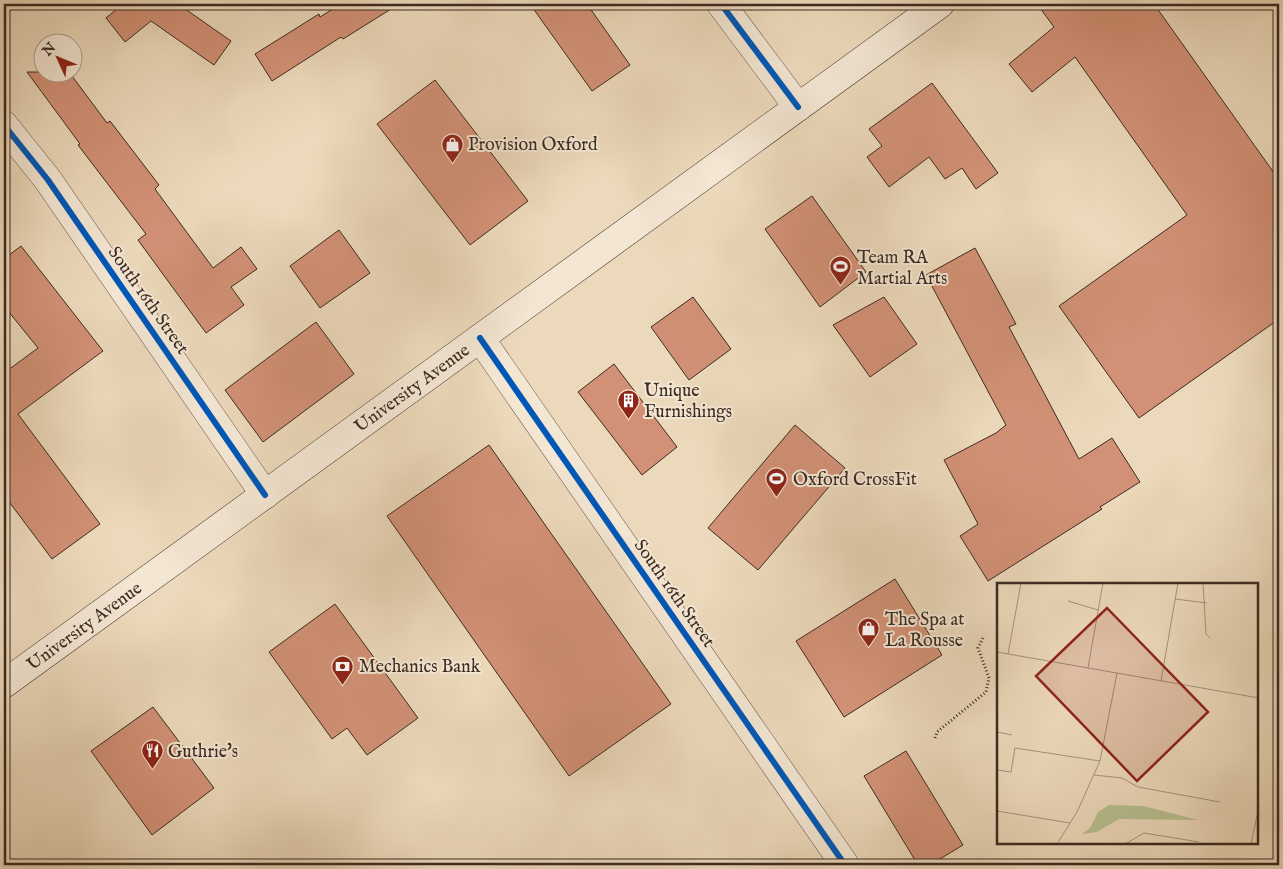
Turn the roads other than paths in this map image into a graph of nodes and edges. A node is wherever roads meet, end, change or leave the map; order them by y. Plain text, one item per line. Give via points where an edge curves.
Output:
1 (721, 4) edge
2 (940, 4) edge
3 (798, 107) junction
4 (4, 125) edge
5 (480, 338) junction
6 (265, 495) junction
7 (4, 684) edge
8 (845, 865) edge

1 - 3 street
2 - 3 street, University Avenue
3 - 5 street, University Avenue
4 - 6 street, South 16th Street via 48,180
5 - 6 street, University Avenue
5 - 8 street, South 16th Street
6 - 7 street, University Avenue

